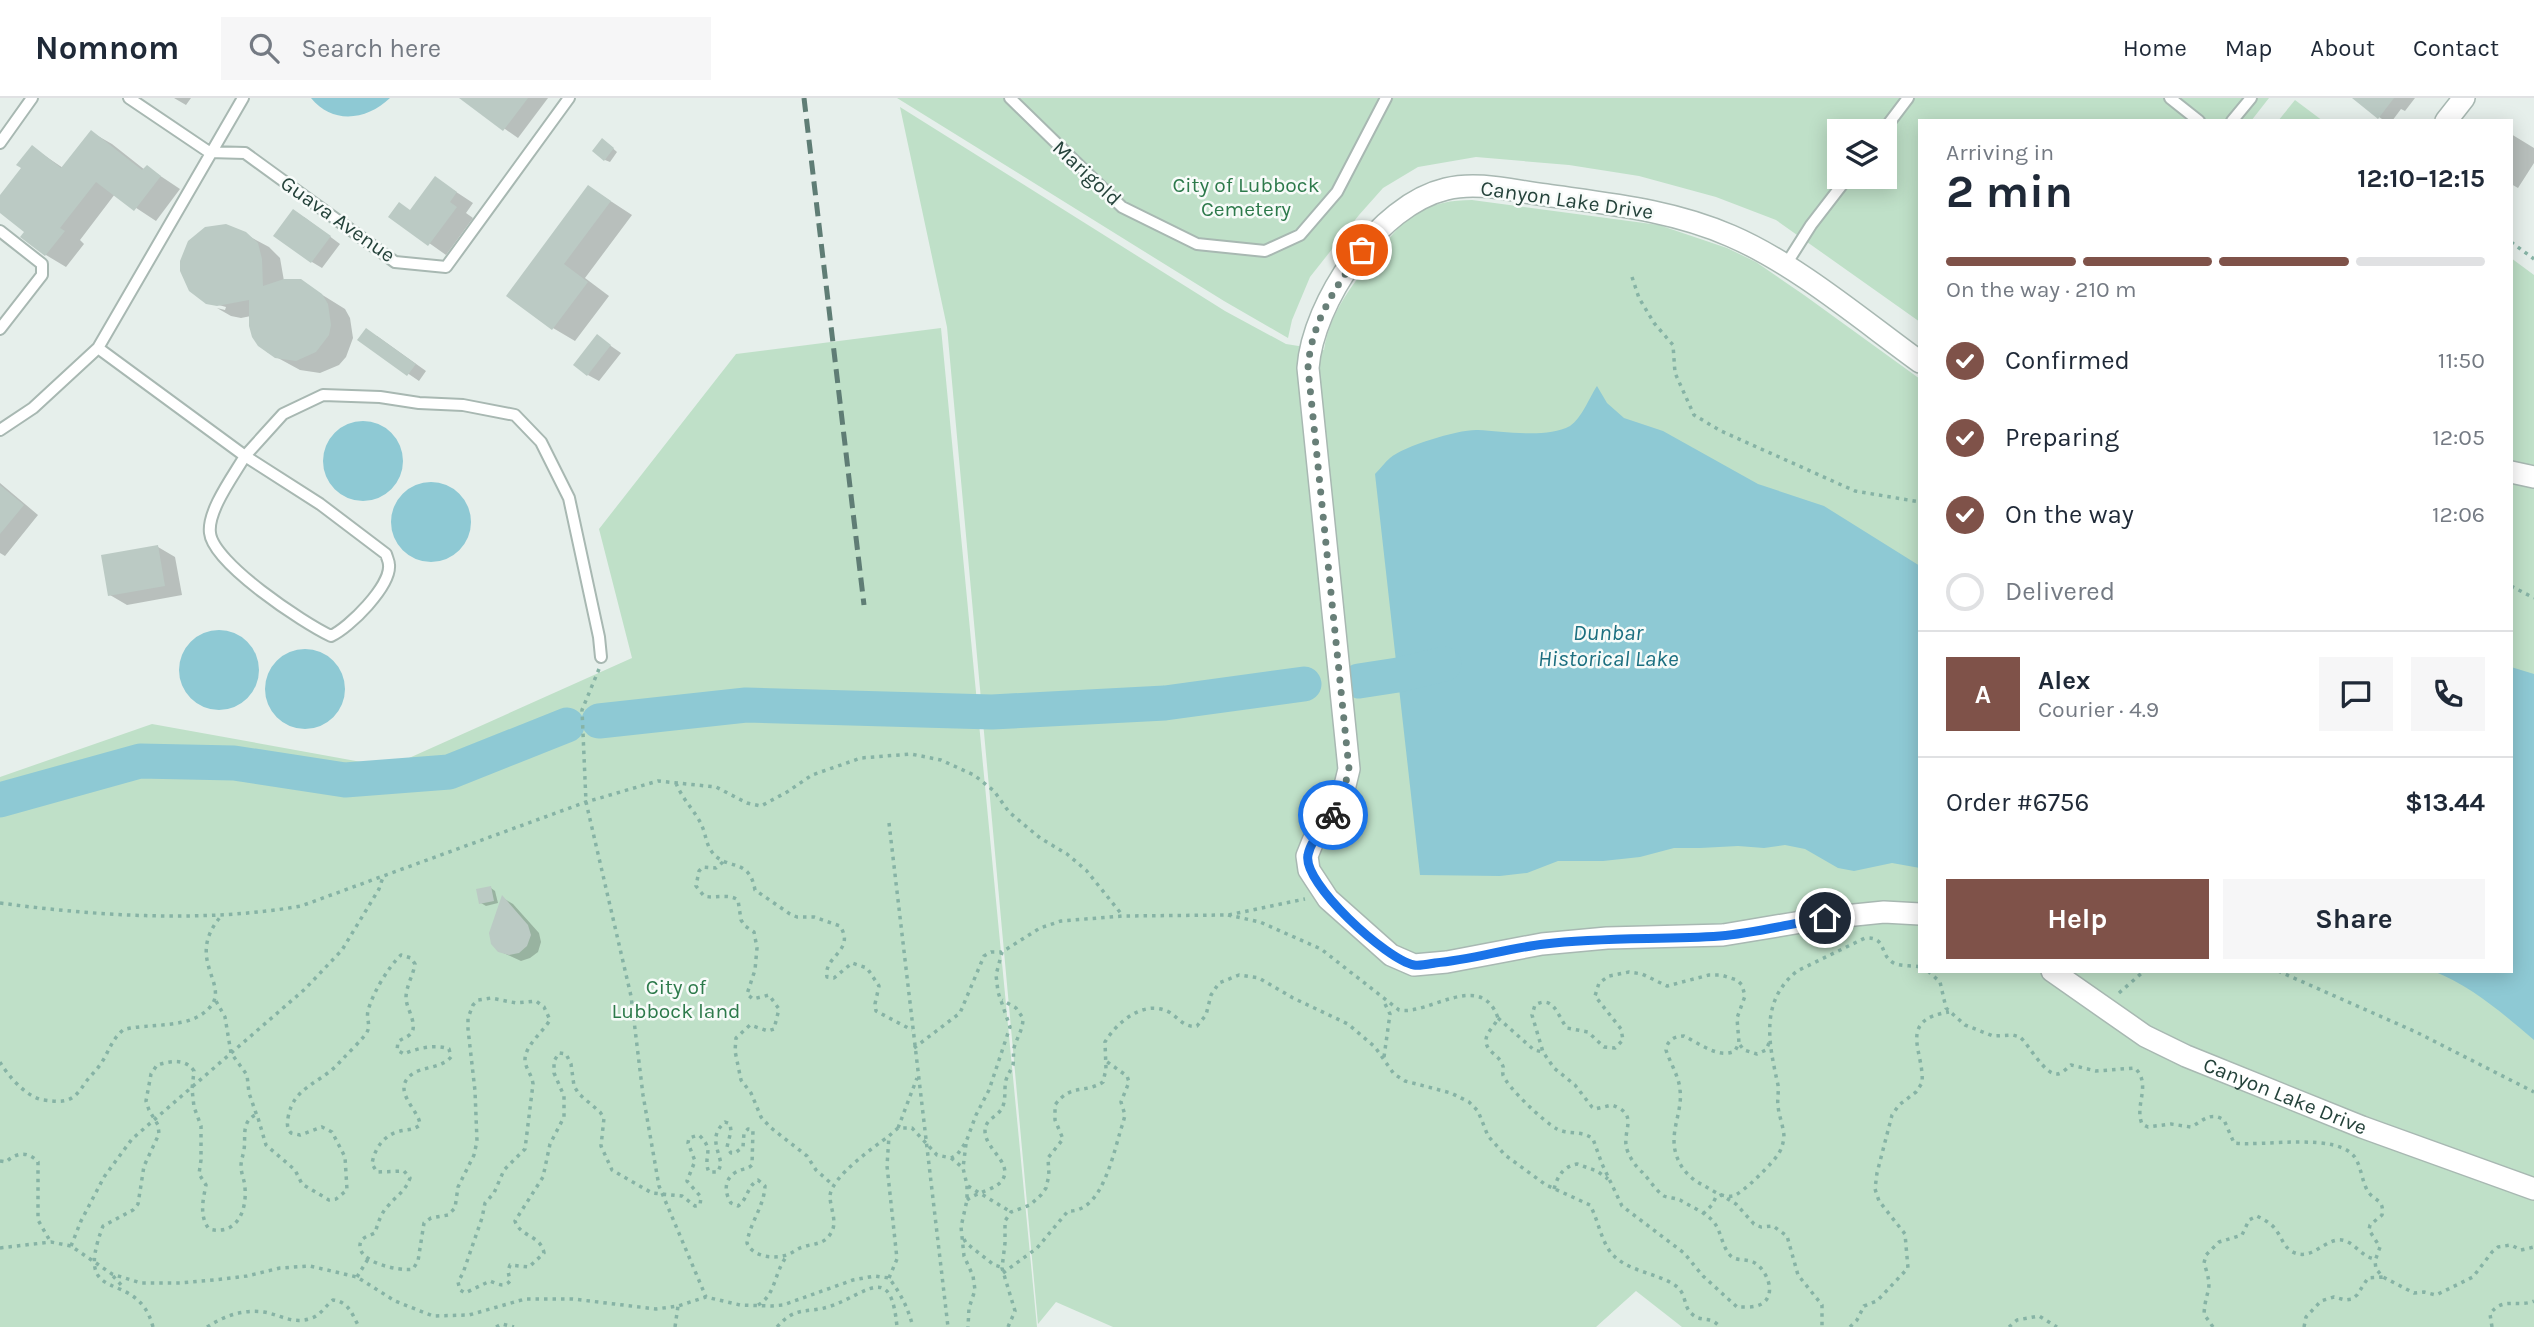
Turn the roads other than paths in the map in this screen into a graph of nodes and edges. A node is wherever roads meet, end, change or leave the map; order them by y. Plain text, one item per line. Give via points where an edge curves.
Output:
1 (32, 98) edge
2 (129, 98) edge
3 (243, 98) edge
4 (569, 98) edge
5 (1010, 98) edge
6 (1386, 98) edge
7 (1908, 98) edge
8 (2170, 98) edge
9 (2250, 98) edge
10 (2464, 98) edge
11 (1892, 119) edge
12 (2197, 119) edge
13 (2234, 119) edge
14 (2448, 119) edge
15 (0, 143) edge
16 (209, 152) junction
17 (1839, 189) edge
18 (1, 233) edge
19 (1785, 266) junction
20 (0, 329) edge
21 (98, 348) junction
22 (1918, 361) edge
23 (0, 430) edge
24 (246, 456) junction
25 (2513, 472) edge
26 (2534, 477) edge
27 (601, 657) road end
28 (1918, 914) edge
29 (2055, 973) edge
30 (2534, 1189) edge

1 - 15 lane
2 - 16 lane
3 - 16 lane
4 - 16 lane, Guava Avenue via 446,267 395,262 245,153
5 - 6 lane, Marigold via 1122,207 1197,244 1265,251 1300,235 1337,192
7 - 11 lane
8 - 12 lane
9 - 13 lane
10 - 14 street
16 - 21 lane
17 - 19 lane
18 - 20 lane via 42,264 42,275
19 - 22 street, Canyon Lake Drive
19 - 28 street, Canyon Lake Drive via 1732,236 1659,211 1480,186 1444,189 1414,203 1388,221 1362,250 1333,290 1309,352 1349,769 1341,802 1313,841 1308,870 1328,899 1391,955 1414,965 1542,944 1723,935 1825,918
21 - 23 lane via 33,408
21 - 24 lane
24 - 24 lane via 215,508 209,532 214,546 223,559 319,630 331,636 341,631 380,588 389,565 386,554
24 - 27 lane via 283,414 323,396 463,405 515,415 541,442 569,498
25 - 26 street
29 - 30 street, Canyon Lake Drive via 2144,1035 2223,1073

